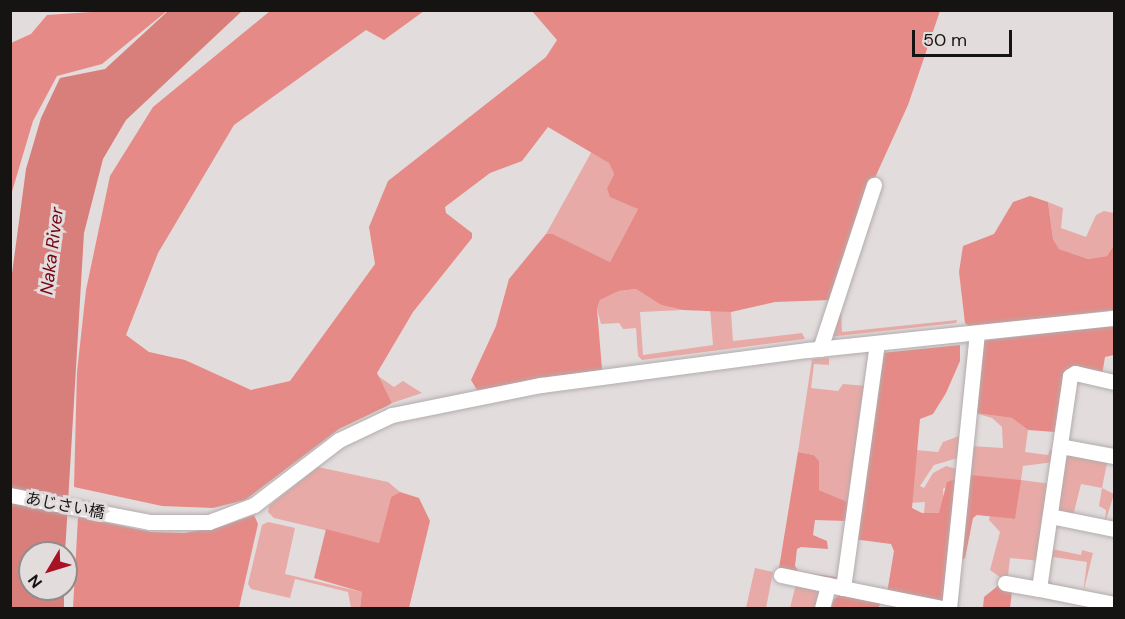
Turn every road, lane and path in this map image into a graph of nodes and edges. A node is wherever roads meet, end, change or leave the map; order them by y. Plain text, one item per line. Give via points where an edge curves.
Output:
1 (874, 185) dead end
2 (1114, 318) edge
3 (977, 333) junction
4 (877, 343) junction
5 (820, 349) junction
6 (1114, 382) edge
7 (1060, 446) junction
8 (1114, 456) edge
9 (10, 495) edge
10 (1050, 516) junction
11 (1114, 529) edge
12 (781, 575) dead end
13 (1005, 583) dead end
14 (835, 587) junction
15 (1039, 589) junction
16 (1114, 604) edge
17 (822, 609) edge
18 (941, 609) edge
19 (949, 609) edge

1 - 5 street
2 - 3 street, あじさい橋
3 - 4 street, あじさい橋
3 - 19 street
4 - 5 street, あじさい橋
4 - 14 street
5 - 9 street, あじさい橋 via 541,386 392,415 339,440 239,512 188,524 120,517
6 - 7 street via 1075,373 1070,376
7 - 8 street
7 - 10 street
10 - 11 street
10 - 15 street
12 - 14 street
13 - 15 street
14 - 17 street
14 - 18 street
15 - 16 street

